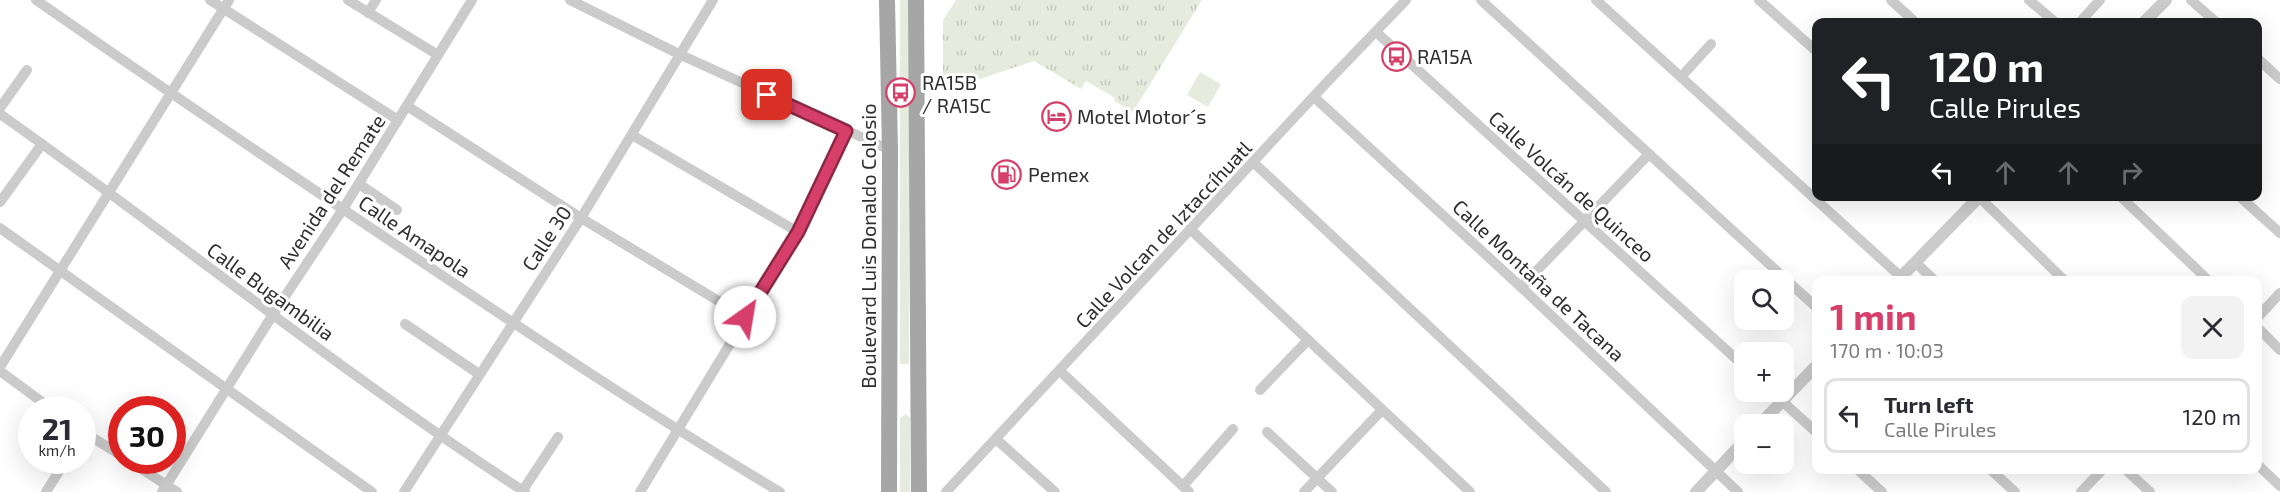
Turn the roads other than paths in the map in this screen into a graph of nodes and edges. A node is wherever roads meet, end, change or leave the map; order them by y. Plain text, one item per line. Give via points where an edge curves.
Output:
1 (36, 0) edge
2 (210, 0) edge
3 (348, 0) edge
4 (376, 0) edge
5 (472, 0) edge
6 (570, 0) edge
7 (713, 0) edge
8 (887, 0) edge
9 (916, 0) edge
10 (1406, 0) edge
11 (1481, 0) edge
12 (1596, 0) edge
13 (1759, 0) edge
14 (1891, 0) edge
15 (2029, 0) edge
16 (2100, 0) edge
17 (2166, 0) edge
18 (2191, 0) edge
19 (226, 4) edge
20 (368, 13) junction
21 (1911, 18) edge
22 (2050, 18) edge
23 (2084, 18) edge
24 (2148, 18) edge
25 (2211, 18) edge
26 (1376, 32) junction
27 (1712, 44) dead end
28 (1812, 47) edge
29 (438, 55) junction
30 (681, 55) junction
31 (2262, 63) edge
32 (27, 70) dead end
33 (1681, 77) junction
34 (2280, 79) edge
35 (170, 94) junction
36 (1314, 96) junction
37 (407, 106) junction
38 (0, 108) edge
39 (0, 114) edge
40 (398, 120) junction
41 (846, 131) junction
42 (632, 135) junction
43 (42, 144) junction
44 (890, 150) junction
45 (1649, 154) junction
46 (1253, 162) junction
47 (359, 184) junction
48 (108, 192) junction
49 (1812, 198) edge
50 (1815, 201) edge
51 (1975, 201) edge
52 (1983, 201) edge
53 (2126, 201) edge
54 (2245, 201) edge
55 (0, 202) edge
56 (343, 209) junction
57 (397, 210) dead end
58 (581, 218) junction
59 (1584, 221) junction
60 (0, 228) edge
61 (1190, 229) junction
62 (798, 232) junction
63 (2280, 233) edge
64 (1916, 263) junction
65 (59, 272) junction
66 (1897, 276) edge
67 (1903, 276) edge
68 (1930, 276) edge
69 (2060, 276) edge
70 (2204, 276) edge
71 (1521, 287) junction
72 (2280, 293) edge
73 (1812, 303) edge
74 (2262, 313) edge
75 (272, 315) junction
76 (745, 317) junction
77 (512, 323) junction
78 (405, 324) dead end
79 (2262, 332) edge
80 (1308, 340) junction
81 (2280, 350) edge
82 (1734, 357) edge
83 (0, 369) edge
84 (1812, 370) edge
85 (1060, 371) junction
86 (479, 374) junction
87 (227, 389) junction
88 (1794, 389) edge
89 (1260, 390) dead end
90 (35, 396) edge
91 (1782, 402) edge
92 (1784, 402) edge
93 (1382, 410) junction
94 (1770, 414) edge
95 (1812, 428) edge
96 (1233, 429) dead end
97 (678, 430) junction
98 (1268, 432) dead end
99 (440, 435) junction
100 (558, 437) dead end
101 (996, 440) junction
102 (1734, 452) edge
103 (2262, 469) edge
104 (1715, 472) junction
105 (57, 474) edge
106 (146, 474) edge
107 (1862, 474) edge
108 (1995, 474) edge
109 (2098, 474) edge
110 (2130, 474) edge
111 (1317, 478) junction
112 (2280, 486) edge
113 (165, 489) edge
114 (1186, 489) edge
115 (524, 491) edge
116 (777, 491) edge
117 (46, 492) edge
118 (177, 492) edge
119 (372, 492) edge
120 (405, 492) edge
121 (640, 492) edge
122 (889, 492) edge
123 (919, 492) edge
124 (946, 492) edge
125 (1055, 492) edge
126 (1304, 492) edge
127 (1332, 492) edge
128 (1470, 492) edge
129 (1606, 492) edge
130 (1696, 492) edge
131 (1738, 492) edge
132 (1882, 492) edge
133 (2015, 492) edge
134 (2080, 492) edge
135 (2150, 492) edge

1 - 35 street, Calle Amapola
2 - 19 street
3 - 20 street
4 - 20 street
5 - 29 street, Avenida del Remate
6 - 30 street
7 - 30 street, Calle 30
8 - 44 main road, Boulevard Luis Donaldo Colosio
9 - 123 main road
10 - 26 street, Calle Volcan de Iztaccíhuatl
11 - 45 street
12 - 33 street
13 - 28 street
14 - 21 street
15 - 22 street
16 - 23 street
17 - 24 street
18 - 25 street
19 - 35 street
19 - 40 street
20 - 29 street
26 - 36 street, Calle Volcan de Iztaccíhuatl
26 - 59 street, Calle Volcán de Quinceo
27 - 33 street
29 - 37 street, Avenida del Remate
30 - 41 street
30 - 42 street, Calle 30
31 - 34 street
32 - 38 street
33 - 49 street
35 - 48 street
35 - 56 street, Calle Amapola
36 - 46 street, Calle Volcan de Iztaccíhuatl
36 - 71 street, Calle Montaña de Tacana
37 - 40 street, Avenida del Remate
37 - 58 street
39 - 43 street, Calle Bugambilia
40 - 47 street, Avenida del Remate
41 - 44 street
41 - 62 street
42 - 58 street, Calle 30
42 - 62 street
43 - 48 street, Calle Bugambilia
43 - 55 street
44 - 122 main road, Boulevard Luis Donaldo Colosio
45 - 59 street
45 - 73 street
46 - 61 street, Calle Volcan de Iztaccíhuatl
46 - 129 street
47 - 56 street, Avenida del Remate
47 - 57 street
48 - 65 street
48 - 75 street, Calle Bugambilia
50 - 66 street
51 - 64 street
52 - 69 street
53 - 70 street
54 - 63 street
56 - 75 street, Avenida del Remate
56 - 77 street, Calle Amapola
58 - 76 street
58 - 77 street, Calle 30
59 - 71 street
59 - 82 street, Calle Volcán de Quinceo
60 - 65 street
61 - 80 street
61 - 85 street, Calle Volcan de Iztaccíhuatl
62 - 76 street
64 - 67 street
64 - 68 street
65 - 83 street
65 - 87 street
71 - 104 street, Calle Montaña de Tacana
72 - 74 street
75 - 87 street, Avenida del Remate
75 - 99 street, Calle Bugambilia
76 - 97 street
77 - 86 street, Calle 30
77 - 97 street, Calle Amapola
78 - 86 street
79 - 81 street
80 - 89 street
80 - 93 street
83 - 90 street
84 - 88 street
85 - 101 street, Calle Volcan de Iztaccíhuatl
85 - 114 street
86 - 99 street, Calle 30
87 - 113 street, Avenida del Remate
87 - 119 street
91 - 94 street
92 - 95 street
93 - 111 street
93 - 128 street
96 - 114 street
97 - 116 street, Calle Amapola
97 - 121 street
98 - 111 street
99 - 115 street, Calle Bugambilia
99 - 120 street, Calle 30
100 - 115 street
101 - 124 street, Calle Volcan de Iztaccíhuatl
101 - 125 street
102 - 104 street
103 - 112 street
104 - 130 street
104 - 131 street, Calle Montaña de Tacana
105 - 117 street
106 - 113 street
107 - 132 street
108 - 133 street
109 - 134 street
110 - 135 street
111 - 126 street
111 - 127 street
113 - 118 street

